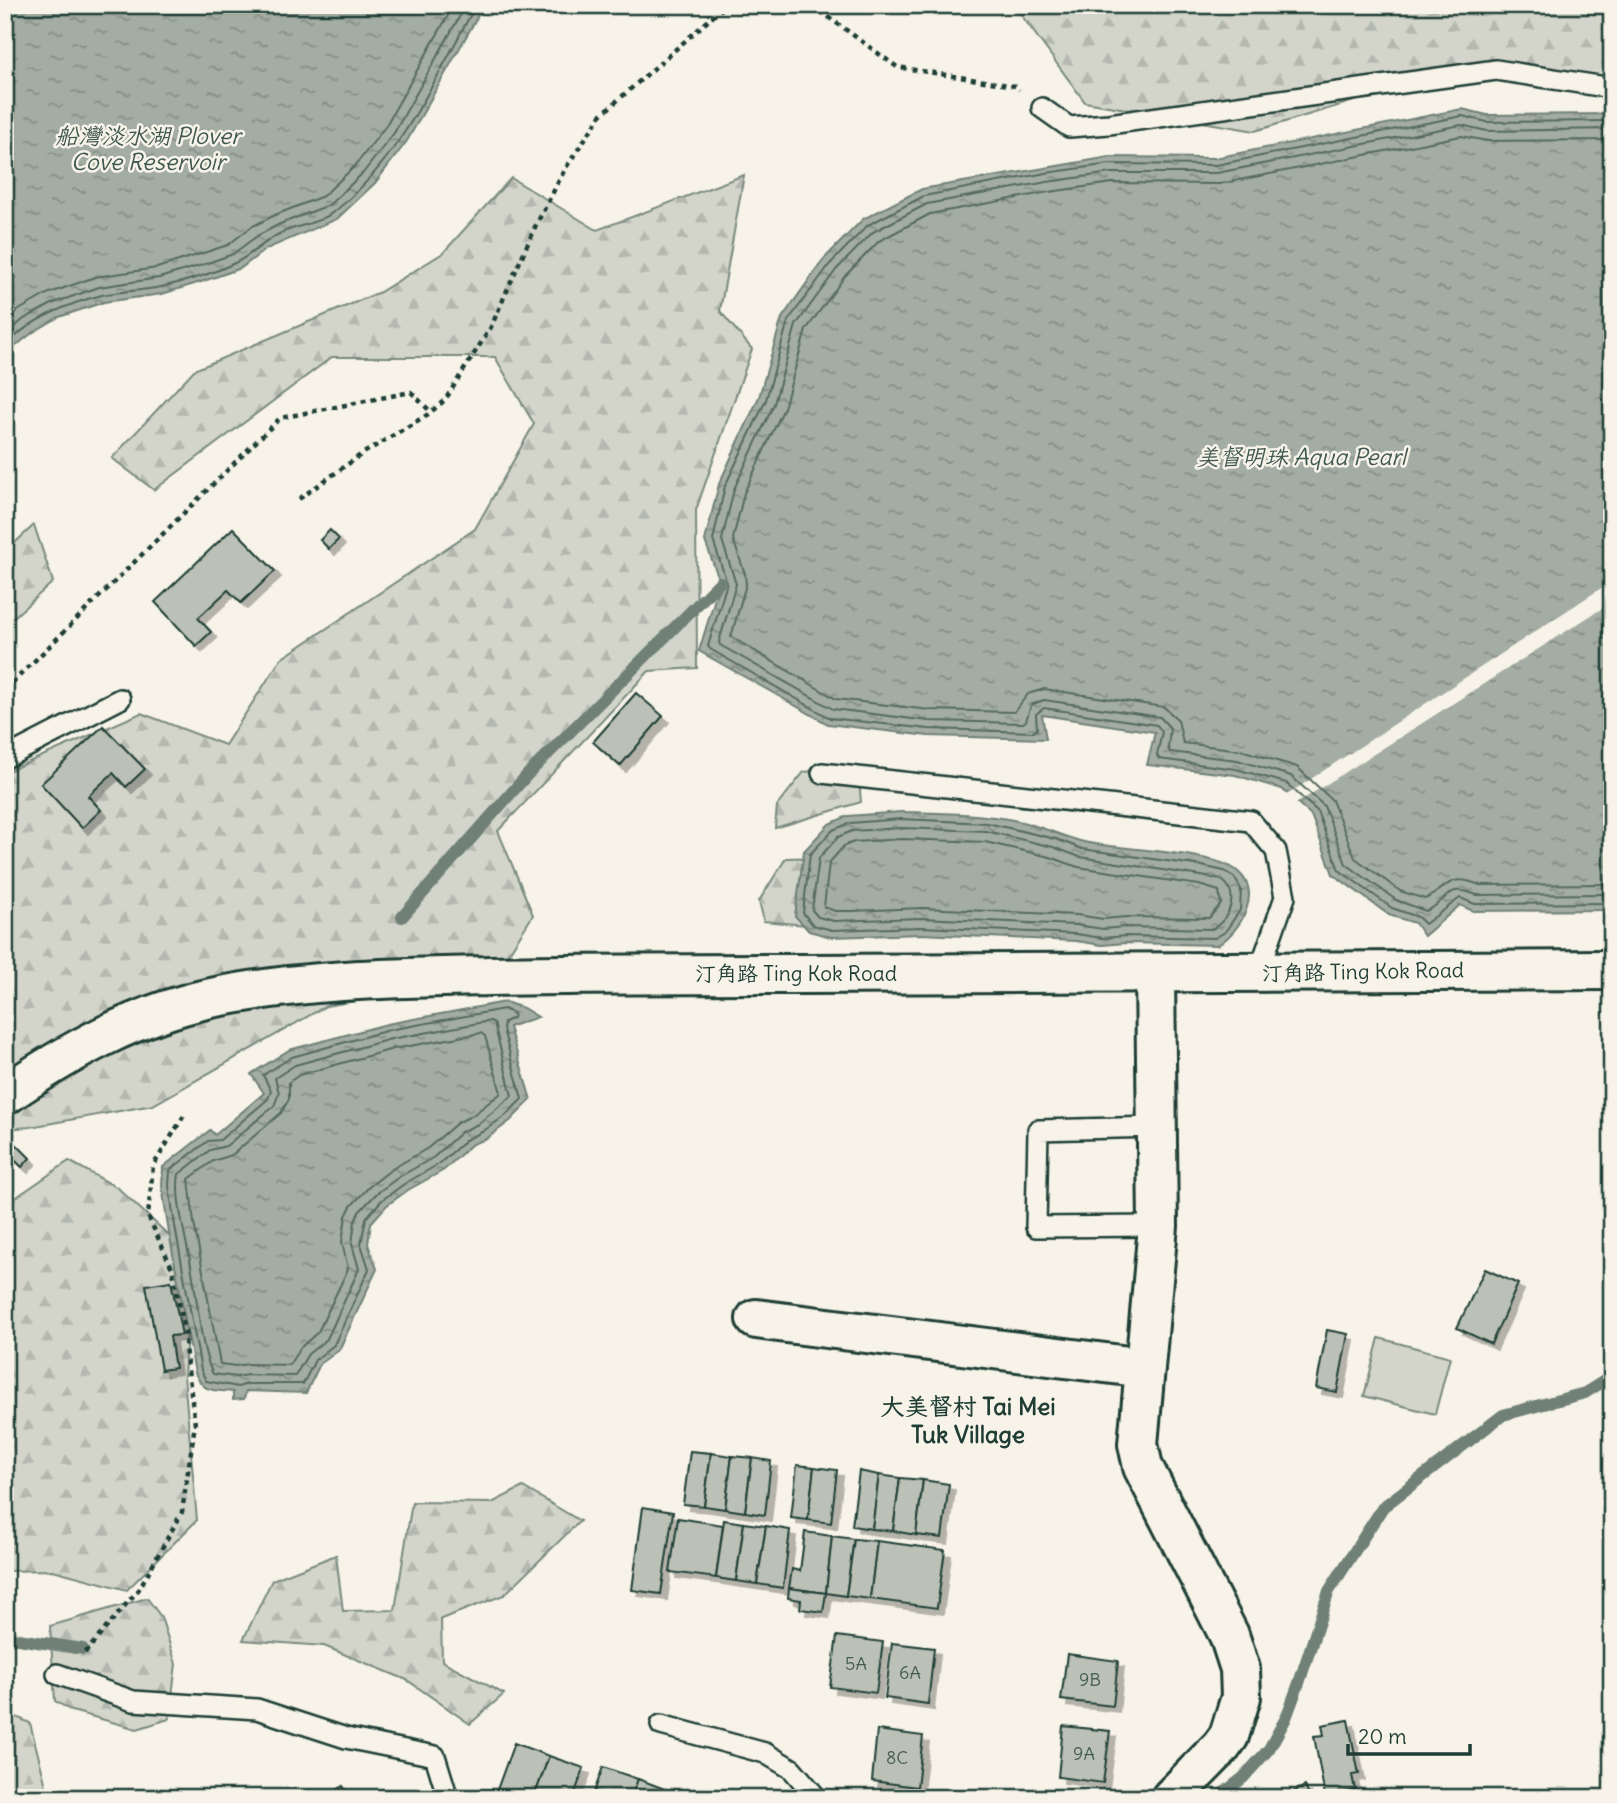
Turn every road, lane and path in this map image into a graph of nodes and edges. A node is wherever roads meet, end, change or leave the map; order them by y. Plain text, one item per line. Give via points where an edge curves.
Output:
1 (726, 5) edge
2 (812, 5) edge
3 (1015, 86) dead end
4 (1612, 88) edge
5 (1042, 108) dead end
6 (431, 412) junction
7 (299, 499) dead end
8 (5, 690) edge
9 (120, 699) dead end
10 (5, 758) edge
11 (822, 773) dead end
12 (1612, 970) edge
13 (1258, 974) junction
14 (1155, 975) junction
15 (5, 1095) edge
16 (185, 1114) dead end
17 (1157, 1127) junction
18 (1158, 1227) junction
19 (756, 1319) dead end
20 (1145, 1368) junction
21 (57, 1674) joint
22 (661, 1725) dead end
23 (448, 1798) edge
24 (817, 1798) edge
25 (1171, 1798) edge

1 - 6 path via 601,115 553,192 491,327 445,400
2 - 3 path via 897,67
4 - 5 lane via 1496,70 1109,124 1069,127
6 - 7 path
6 - 8 path via 411,392 280,418
9 - 10 lane
11 - 13 lane via 1251,821 1276,851 1285,897
12 - 13 street, 汀角路 Ting Kok Road
13 - 14 street, 汀角路 Ting Kok Road
14 - 15 street, 汀角路 Ting Kok Road via 627,974 386,978 278,987 208,999 123,1027
14 - 17 street
16 - 21 path via 153,1166 148,1216 172,1268 186,1337 195,1424 182,1512 139,1589 82,1656
17 - 18 street
17 - 18 lane via 1038,1130 1037,1227
18 - 20 street
19 - 20 street
20 - 25 street via 1138,1444 1143,1467 1229,1635 1240,1669 1241,1697 1229,1735
21 - 23 lane via 133,1701 257,1709 346,1738 435,1756
22 - 24 lane via 765,1754 792,1769

